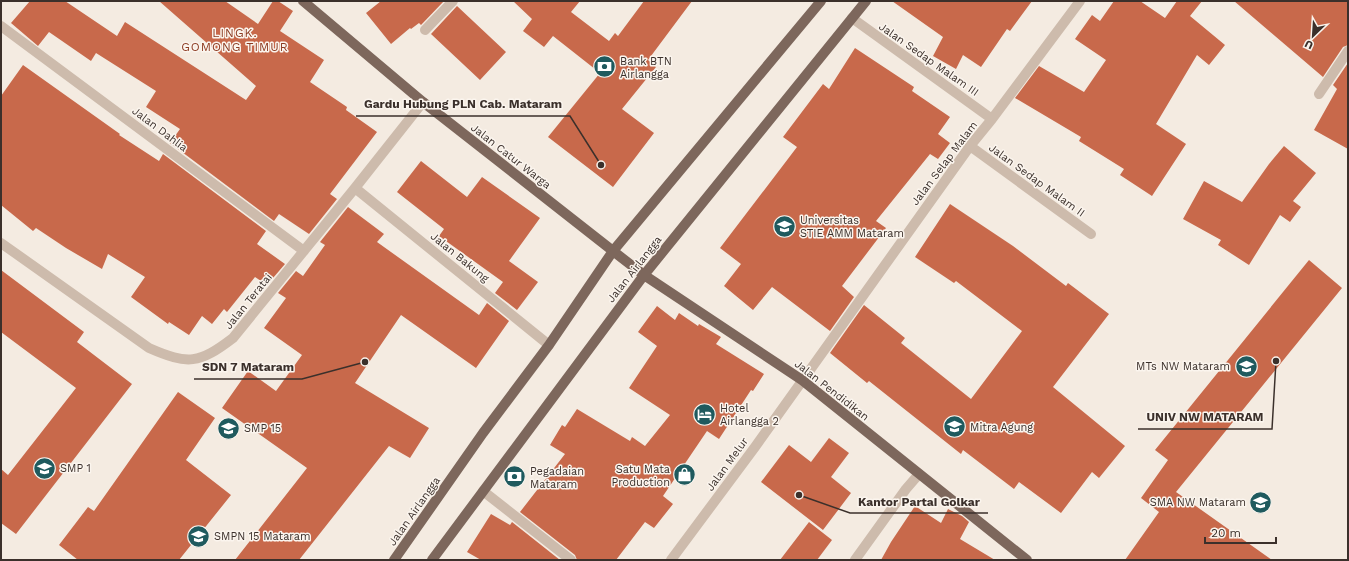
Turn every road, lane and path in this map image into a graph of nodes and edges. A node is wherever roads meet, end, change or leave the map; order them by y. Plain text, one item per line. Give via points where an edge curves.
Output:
1 (302, 1) edge
2 (453, 1) edge
3 (821, 1) edge
4 (866, 1) edge
5 (1080, 1) edge
6 (852, 18) junction
7 (1, 26) edge
8 (425, 30) dead end
9 (1348, 51) edge
10 (1319, 94) dead end
11 (423, 102) junction
12 (992, 119) junction
13 (970, 146) junction
14 (355, 188) junction
15 (1091, 234) dead end
16 (1, 243) edge
17 (304, 251) junction
18 (613, 251) junction
19 (644, 274) junction
20 (549, 345) junction
21 (802, 380) junction
22 (919, 474) junction
23 (483, 491) junction
24 (394, 560) edge
25 (432, 560) edge
26 (571, 560) edge
27 (671, 560) edge
28 (855, 560) edge
29 (1027, 560) edge

1 - 11 main road, Jalan Catur Warga
2 - 8 street
3 - 18 main road, Jalan Airlangga
4 - 6 main road, Jalan Airlangga
5 - 12 street, Jalan Selap Malam
6 - 12 street, Jalan Sedap Malam III
6 - 19 main road, Jalan Airlangga
7 - 17 street, Jalan Dahlia
9 - 10 street
11 - 14 street, Jalan Teratai
11 - 18 main road, Jalan Catur Warga
12 - 13 street, Jalan Selap Malam
13 - 15 street, Jalan Sedap Malam II
13 - 21 street, Jalan Selap Malam
14 - 17 street, Jalan Teratai
14 - 20 street, Jalan Bakung
16 - 17 street, Jalan Teratai via 149,348 171,357 195,360 214,352 233,338
18 - 19 main road, Jalan Pendidikan
18 - 20 main road, Jalan Airlangga
19 - 21 main road, Jalan Pendidikan
19 - 23 main road, Jalan Airlangga
20 - 24 main road, Jalan Airlangga via 483,433
21 - 22 main road, Jalan Pendidikan
21 - 27 street, Jalan Melur
22 - 28 street
22 - 29 main road, Jalan Pendidikan
23 - 25 main road, Jalan Airlangga
23 - 26 street

